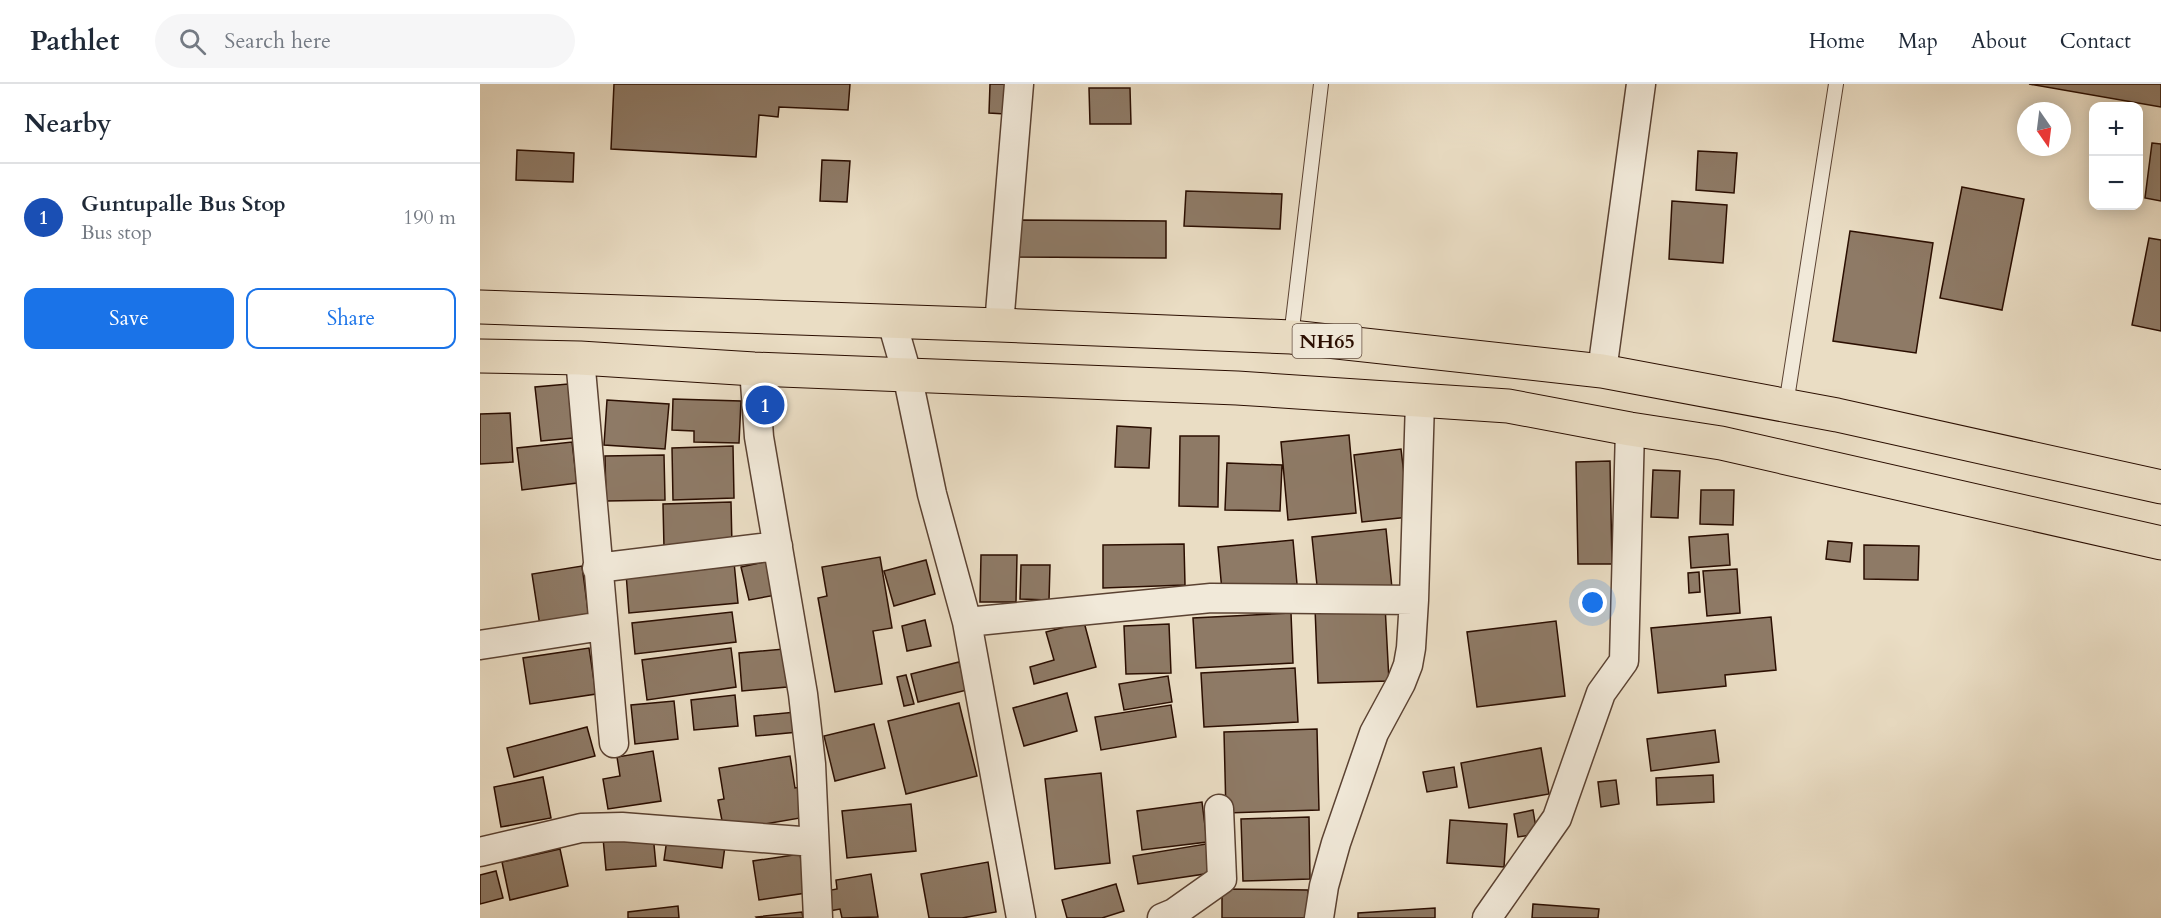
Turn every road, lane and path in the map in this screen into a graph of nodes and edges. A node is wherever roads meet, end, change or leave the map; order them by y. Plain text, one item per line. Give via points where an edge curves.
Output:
1 (1019, 84) edge
2 (1321, 84) edge
3 (1641, 84) edge
4 (1836, 84) edge
5 (480, 307) edge
6 (892, 322) junction
7 (999, 325) junction
8 (1291, 337) junction
9 (480, 356) edge
10 (580, 358) junction
11 (754, 369) junction
12 (1602, 370) junction
13 (907, 374) junction
14 (1420, 400) junction
15 (1786, 405) junction
16 (1630, 429) junction
17 (2161, 487) edge
18 (2161, 543) edge
19 (778, 546) junction
20 (597, 568) junction
21 (1414, 600) junction
22 (967, 622) junction
23 (602, 626) junction
24 (480, 645) edge
25 (614, 743) dead end
26 (1219, 809) dead end
27 (814, 842) junction
28 (480, 852) edge
29 (1015, 917) edge
30 (818, 918) edge
31 (1162, 918) edge
32 (1319, 918) edge
33 (1487, 918) edge

1 - 7 street
2 - 8 lane
3 - 12 street
4 - 15 lane
5 - 6 highway, NH65
6 - 7 highway, NH65
6 - 13 street
7 - 8 highway, NH65
8 - 12 highway, NH65
9 - 10 highway
10 - 11 highway
10 - 20 street
11 - 13 highway
11 - 19 street via 759,437
12 - 15 highway, NH65
13 - 14 highway
13 - 22 street via 932,494
14 - 16 highway via 1508,406
14 - 21 street
15 - 17 highway, NH65
16 - 18 highway via 1721,443
16 - 33 street via 1624,661 1601,693 1557,818
19 - 20 street
19 - 27 street via 803,694
20 - 23 street
21 - 22 street via 1211,598
21 - 32 street via 1408,665 1374,733 1336,843
22 - 29 street
23 - 24 street
23 - 25 street
26 - 31 street via 1222,879
27 - 28 street via 622,827 581,828
27 - 30 street

